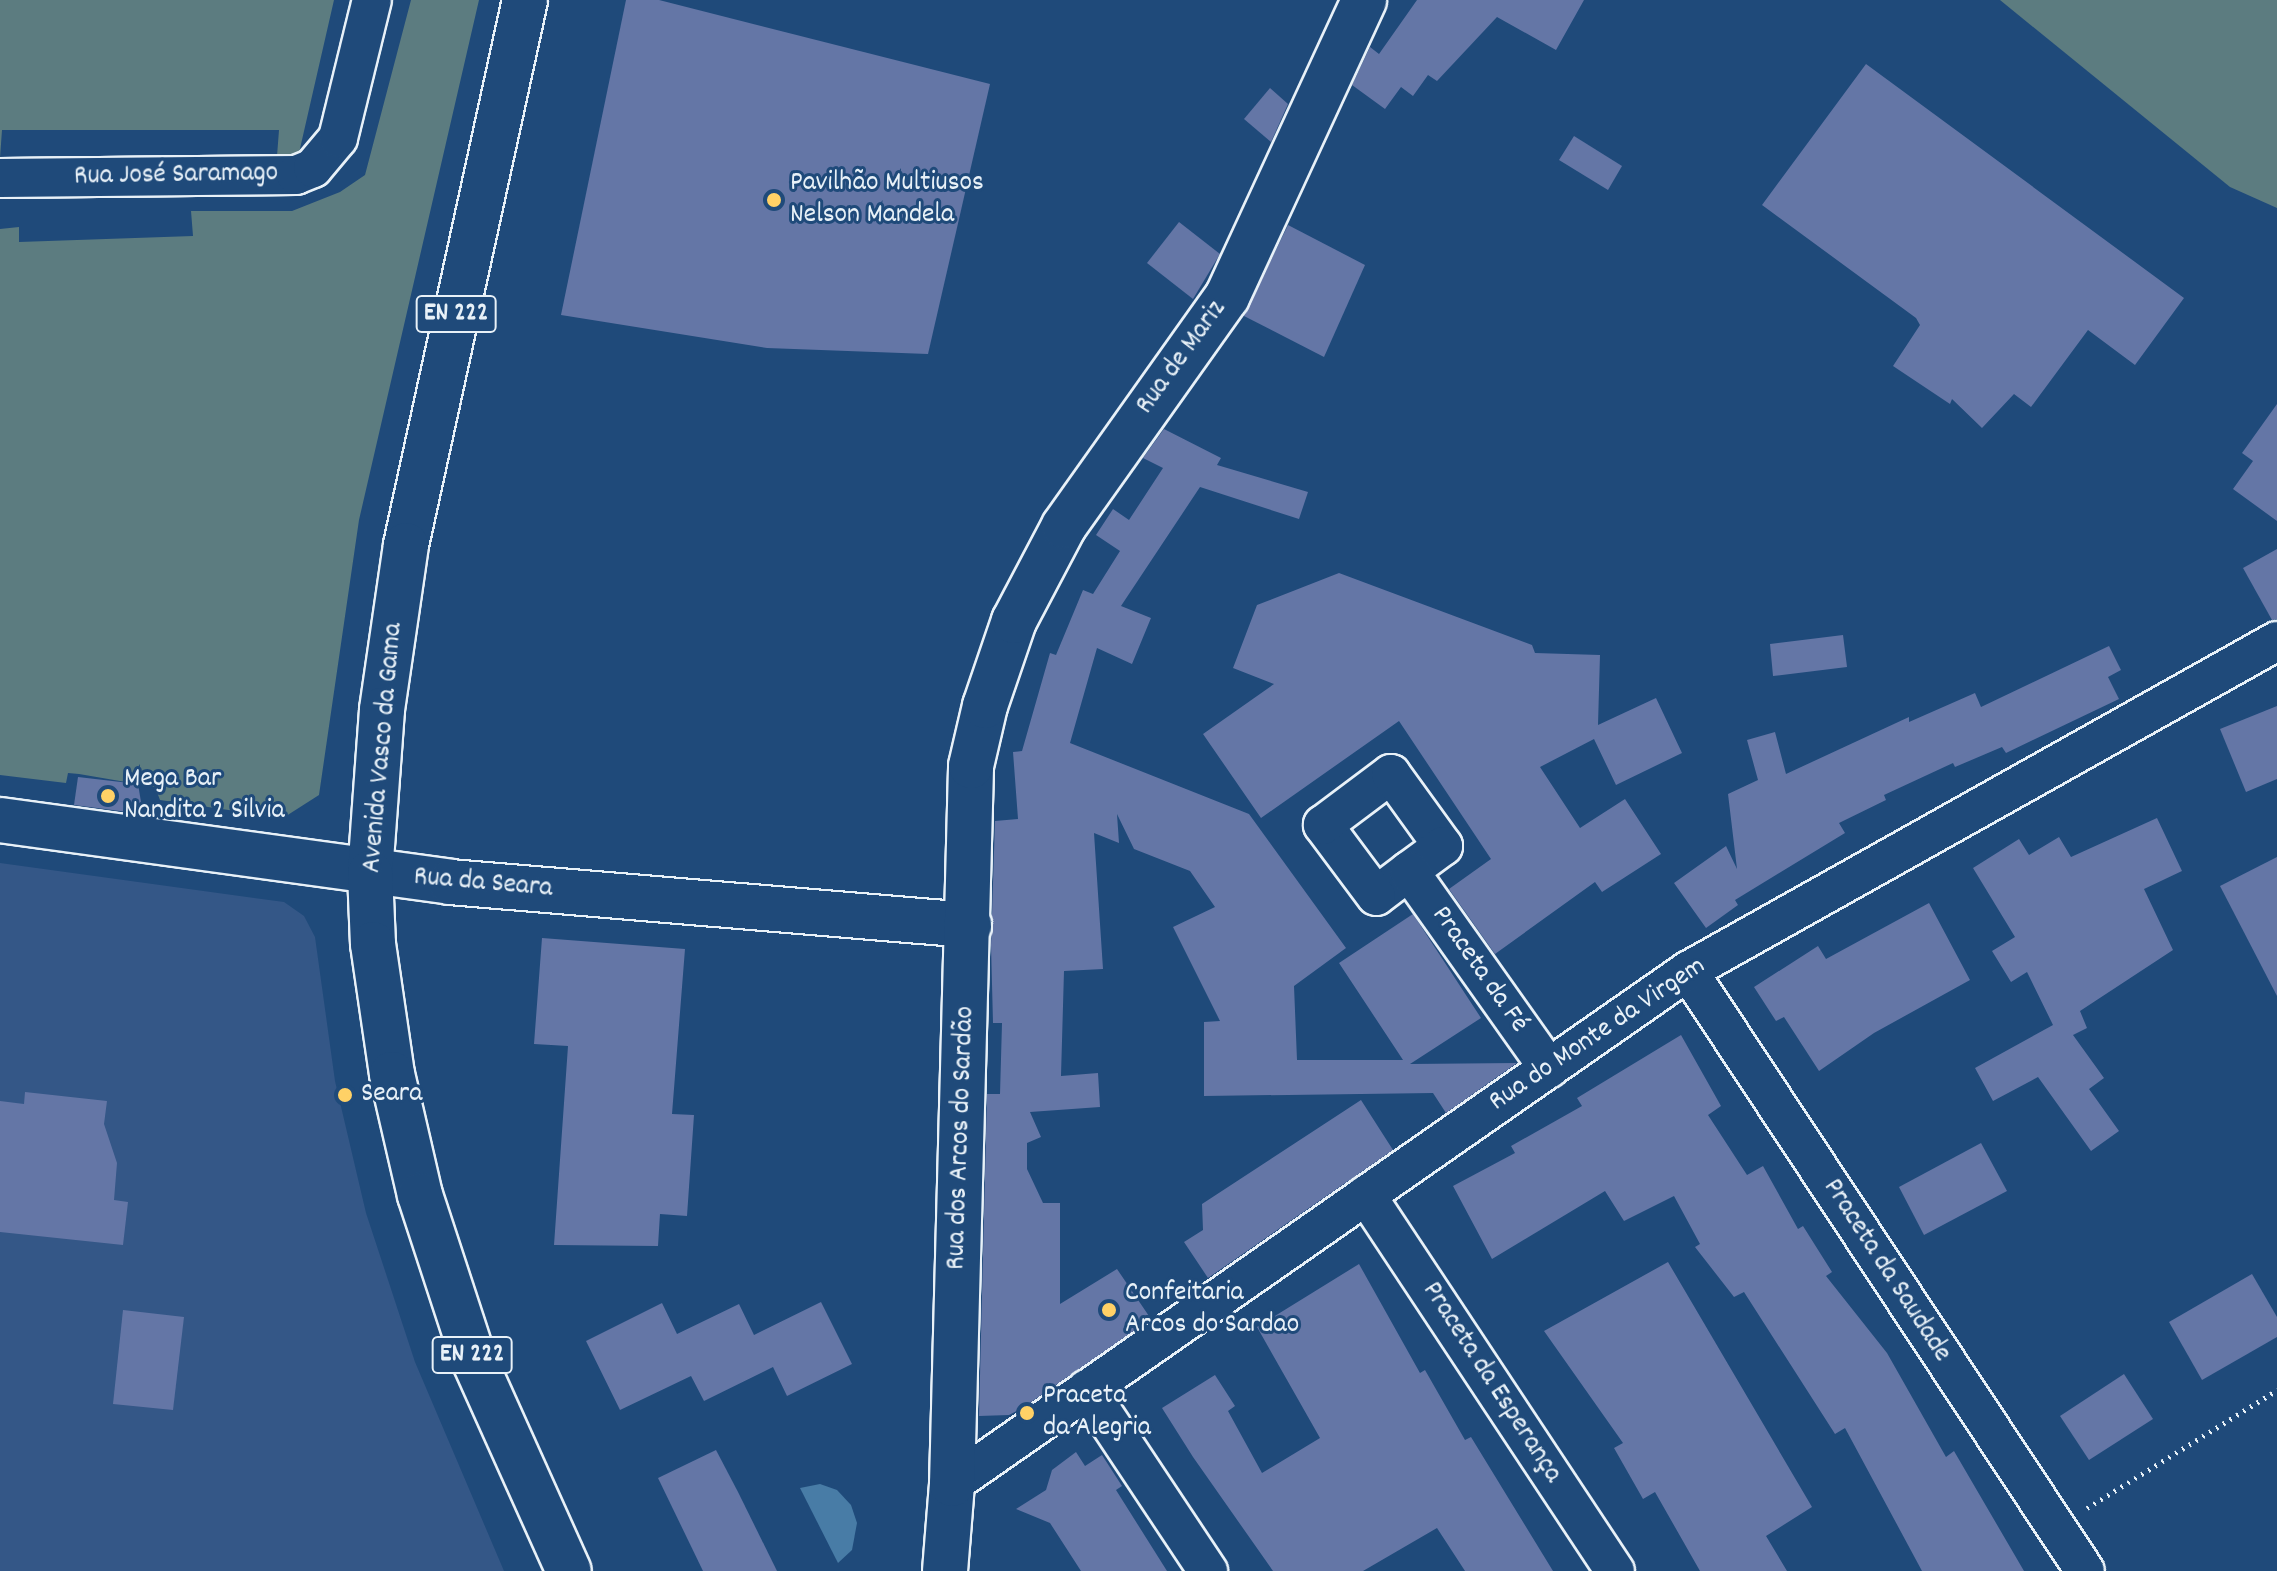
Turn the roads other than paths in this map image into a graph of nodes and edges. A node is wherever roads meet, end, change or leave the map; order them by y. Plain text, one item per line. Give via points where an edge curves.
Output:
1 (372, 0) edge
2 (525, 0) edge
3 (1364, 0) edge
4 (0, 178) edge
5 (2277, 641) edge
6 (985, 706) joint
7 (0, 820) edge
8 (1409, 871) dead end
9 (370, 873) junction
10 (969, 925) junction
11 (1688, 971) junction
12 (1549, 1069) junction
13 (1366, 1195) junction
14 (1087, 1389) junction
15 (952, 1484) junction
16 (569, 1571) edge
17 (945, 1571) edge
18 (1208, 1571) edge
19 (1615, 1571) edge
20 (2085, 1571) edge

1 - 4 street, Rua José Saramago via 338,138 313,168 296,175
2 - 9 main road, Avenida Vasco da Gama / EN 222 via 406,545 382,710
3 - 6 main road, Rua de Mariz via 1227,297 1064,526 1014,621
5 - 11 street, Rua do Monte da Virgem
6 - 10 main road, Rua dos Arcos do Sardão via 971,766
7 - 9 main road, Rua da Seara
8 - 12 street, Praceta da Fé
9 - 10 main road, Rua da Seara
9 - 16 main road, Avenida Vasco da Gama / EN 222 via 373,944 392,1074 420,1195 474,1360
10 - 15 main road, Rua dos Arcos do Sardão
11 - 12 street, Rua do Monte da Virgem
11 - 20 street, Praceta da Saudade
12 - 13 street, Rua do Monte da Virgem
13 - 14 street, Rua do Monte da Virgem
13 - 19 street, Praceta da Esperança
14 - 15 street, Rua do Monte da Virgem
14 - 18 street
15 - 17 main road, Rua dos Arcos do Sardão

